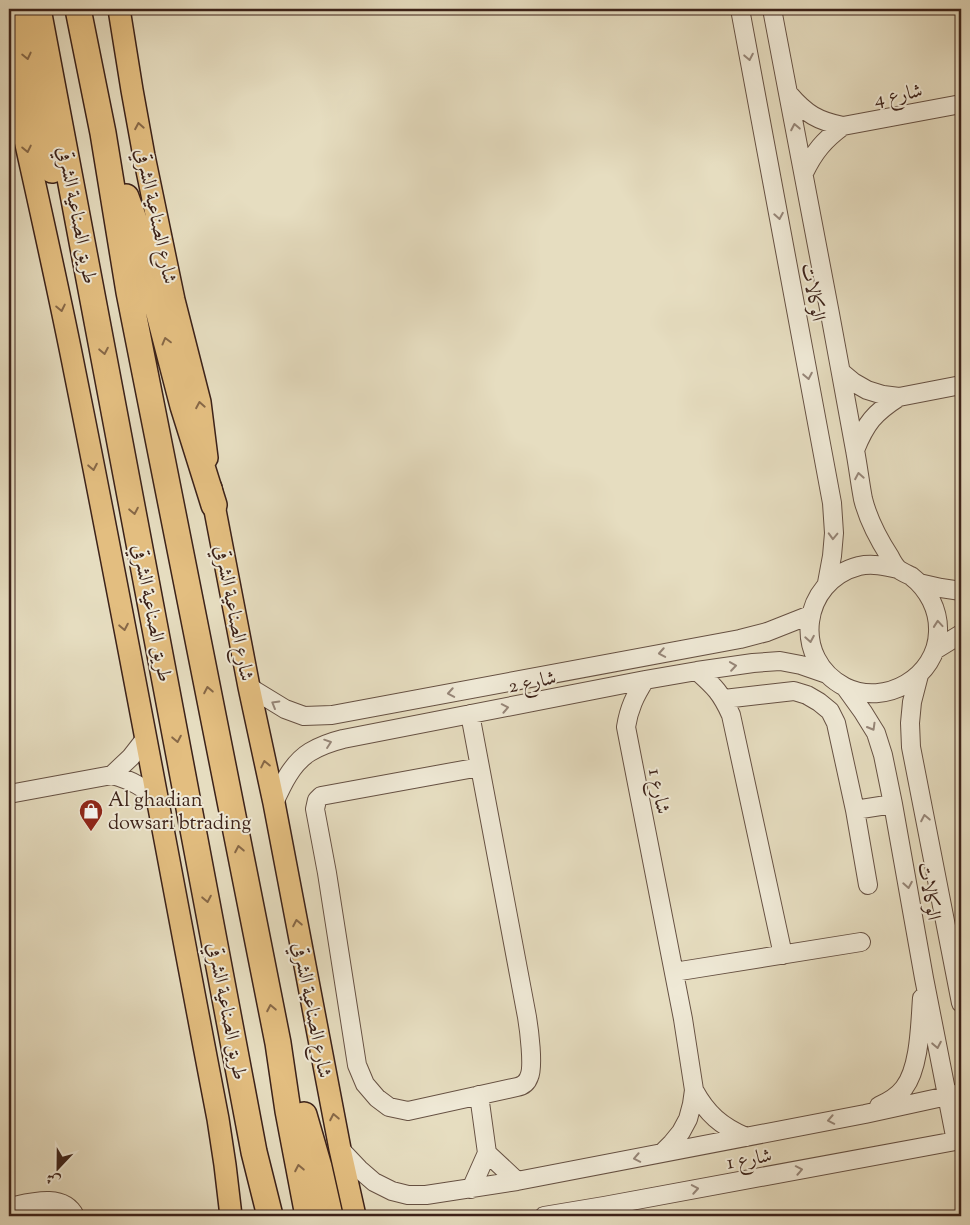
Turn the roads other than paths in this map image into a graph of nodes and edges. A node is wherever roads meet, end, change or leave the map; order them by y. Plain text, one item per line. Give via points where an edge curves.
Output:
1 (16, 9) edge
2 (38, 9) edge
3 (78, 9) edge
4 (119, 9) edge
5 (740, 9) edge
6 (772, 9) edge
7 (9, 68) edge
8 (789, 94) junction
9 (961, 104) edge
10 (844, 126) junction
11 (103, 133) junction
12 (804, 174) junction
13 (94, 303) junction
14 (841, 372) junction
15 (961, 385) edge
16 (899, 397) junction
17 (855, 450) junction
18 (214, 505) junction
19 (898, 569) junction
20 (827, 583) junction
21 (919, 583) junction
22 (961, 591) edge
23 (810, 614) junction
24 (961, 634) edge
25 (935, 650) junction
26 (697, 671) junction
27 (827, 674) junction
28 (919, 675) junction
29 (645, 680) junction
30 (845, 686) junction
31 (249, 687) junction
32 (724, 699) junction
33 (470, 714) junction
34 (145, 739) junction
35 (480, 767) junction
36 (112, 775) junction
37 (9, 794) edge
38 (158, 801) junction
39 (274, 803) junction
40 (893, 804) junction
41 (855, 810) junction
42 (868, 885) dead end
43 (861, 942) dead end
44 (782, 955) junction
45 (674, 972) junction
46 (924, 978) junction
47 (961, 1003) edge
48 (278, 1043) junction
49 (694, 1090) junction
50 (479, 1095) junction
51 (954, 1095) edge
52 (865, 1114) junction
53 (746, 1136) junction
54 (959, 1141) edge
55 (340, 1149) junction
56 (254, 1152) junction
57 (487, 1153) junction
58 (662, 1153) junction
59 (517, 1181) junction
60 (471, 1189) junction
61 (9, 1207) edge
62 (76, 1216) edge
63 (231, 1216) edge
64 (261, 1216) edge
65 (270, 1216) edge
66 (308, 1216) edge
67 (330, 1216) edge
68 (355, 1216) edge
69 (544, 1216) edge

1 -> 13 highway via 54,179
2 - 13 highway, طريق الصناعية الشرقي
3 - 11 highway, طريق الصناعية الشرقي
18 -> 4 main road, شارع الصناعية الشرقي via 200,402 174,300 144,156
5 -> 20 street, الوكالات via 832,503 834,533
6 - 8 street, الوكالات
7 -> 34 main road via 75,371
8 - 10 street, شارع 4 via 813,116
12 -> 8 street, الوكالات
9 - 10 street, شارع 4
10 - 12 street, شارع 4 via 820,146
18 -> 11 highway via 183,406 136,225
48 -> 11 highway, طريق الصناعية الشرقي via 131,301
12 - 14 street, الوكالات
13 -> 56 highway, طريق الصناعية الشرقي
14 - 16 street via 867,390
14 - 17 street, الوكالات
15 - 16 street
16 - 17 street via 872,418
19 -> 17 street, الوكالات via 876,534 864,502
18 - 31 main road, شارع الصناعية الشرقي
19 - 20 street via 879,564 860,566 842,572
19 - 21 street
20 - 23 street
21 - 22 street
25 -> 21 street via 937,614
23 -> 27 street via 811,646
23 -> 31 street, شارع 2 via 740,639 332,715 304,716 285,709
24 - 25 street
25 - 28 street
26 -> 27 street, شارع 2 via 780,661 801,664
26 - 29 street, شارع 2
26 - 32 street
27 - 30 street
28 - 30 street via 902,687 884,693 864,693
47 -> 28 street, الوكالات via 911,747 912,702
33 -> 29 street, شارع 2
29 - 45 street, شارع 1 via 635,697 626,727
30 -> 40 street, الوكالات via 876,733
39 -> 31 main road, شارع الصناعية الشرقي
32 - 41 street via 794,691 807,695 830,711 836,723
32 - 44 street via 731,715
33 - 35 street
39 -> 33 street, شارع 2 via 295,766 322,745
34 - 36 street
34 - 38 main road
35 - 50 street via 527,1017 531,1073 522,1086
35 - 50 street via 321,796 315,808 357,1065 366,1084 377,1098 389,1106 408,1111
36 - 37 street
36 - 38 street via 138,784
38 - 63 main road via 218,1119
55 -> 39 main road, شارع الصناعية الشرقي
40 - 41 street
40 -> 46 street, الوكالات
41 - 42 street
43 - 44 street
44 - 45 street
45 - 49 street, شارع 1
46 -> 51 street, الوكالات
46 - 52 street via 915,1062 909,1080 892,1099
66 -> 48 highway, طريق الصناعية الشرقي
48 - 67 highway via 302,1107
49 - 53 street, شارع 1 via 706,1109 720,1122
49 - 58 street, شارع 1 via 688,1118 681,1132
50 - 57 street
51 - 52 street, شارع 1
51 - 54 street, الوكالات
52 -> 53 street, شارع 1
53 - 58 street, شارع 1
69 -> 54 street, شارع 1
55 - 60 street, شارع 1 via 374,1182 392,1192 426,1195
55 - 68 main road, شارع الصناعية الشرقي
56 - 64 highway
56 - 65 highway, طريق الصناعية الشرقي
57 - 59 street
57 - 60 street
58 -> 59 street, شارع 1
59 - 60 street, شارع 1
61 - 62 street via 53,1201 64,1205

